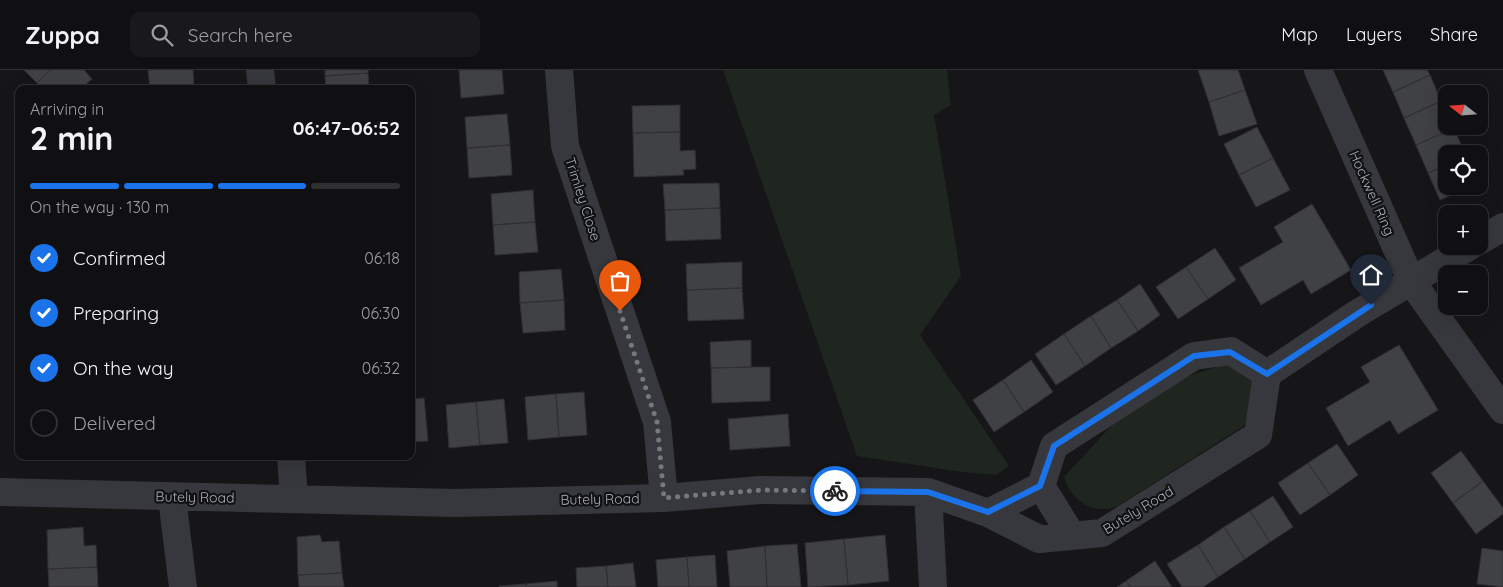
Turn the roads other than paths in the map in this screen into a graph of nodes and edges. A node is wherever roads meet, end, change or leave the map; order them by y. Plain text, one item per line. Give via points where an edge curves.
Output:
1 (260, 70) edge
2 (559, 70) edge
3 (1318, 70) edge
4 (262, 85) edge
5 (1503, 226) edge
6 (1488, 235) edge
7 (1455, 255) edge
8 (1411, 281) junction
9 (1267, 374) junction
10 (1503, 410) edge
11 (291, 460) edge
12 (1040, 486) junction
13 (0, 492) edge
14 (928, 492) junction
15 (172, 498) junction
16 (294, 498) junction
17 (664, 498) junction
18 (988, 512) junction
19 (1072, 536) junction
20 (183, 587) edge
21 (933, 587) edge

1 - 4 street
2 - 17 street, Trimley Close via 565,146 657,422
3 - 8 street, Hockwell Ring
5 - 6 street
7 - 8 street
8 - 9 street
8 - 10 street, Hockwell Ring
9 - 12 street via 1230,352 1194,356 1054,446
9 - 19 street, Butely Road via 1258,435 1102,534
11 - 16 street
12 - 18 street
12 - 19 street
13 - 15 street, Butely Road
14 - 17 street, Butely Road via 760,490
14 - 18 street, Butely Road
14 - 21 street
15 - 16 street, Butely Road
15 - 20 street
16 - 17 street, Butely Road via 455,503
18 - 19 street, Butely Road via 1039,539

